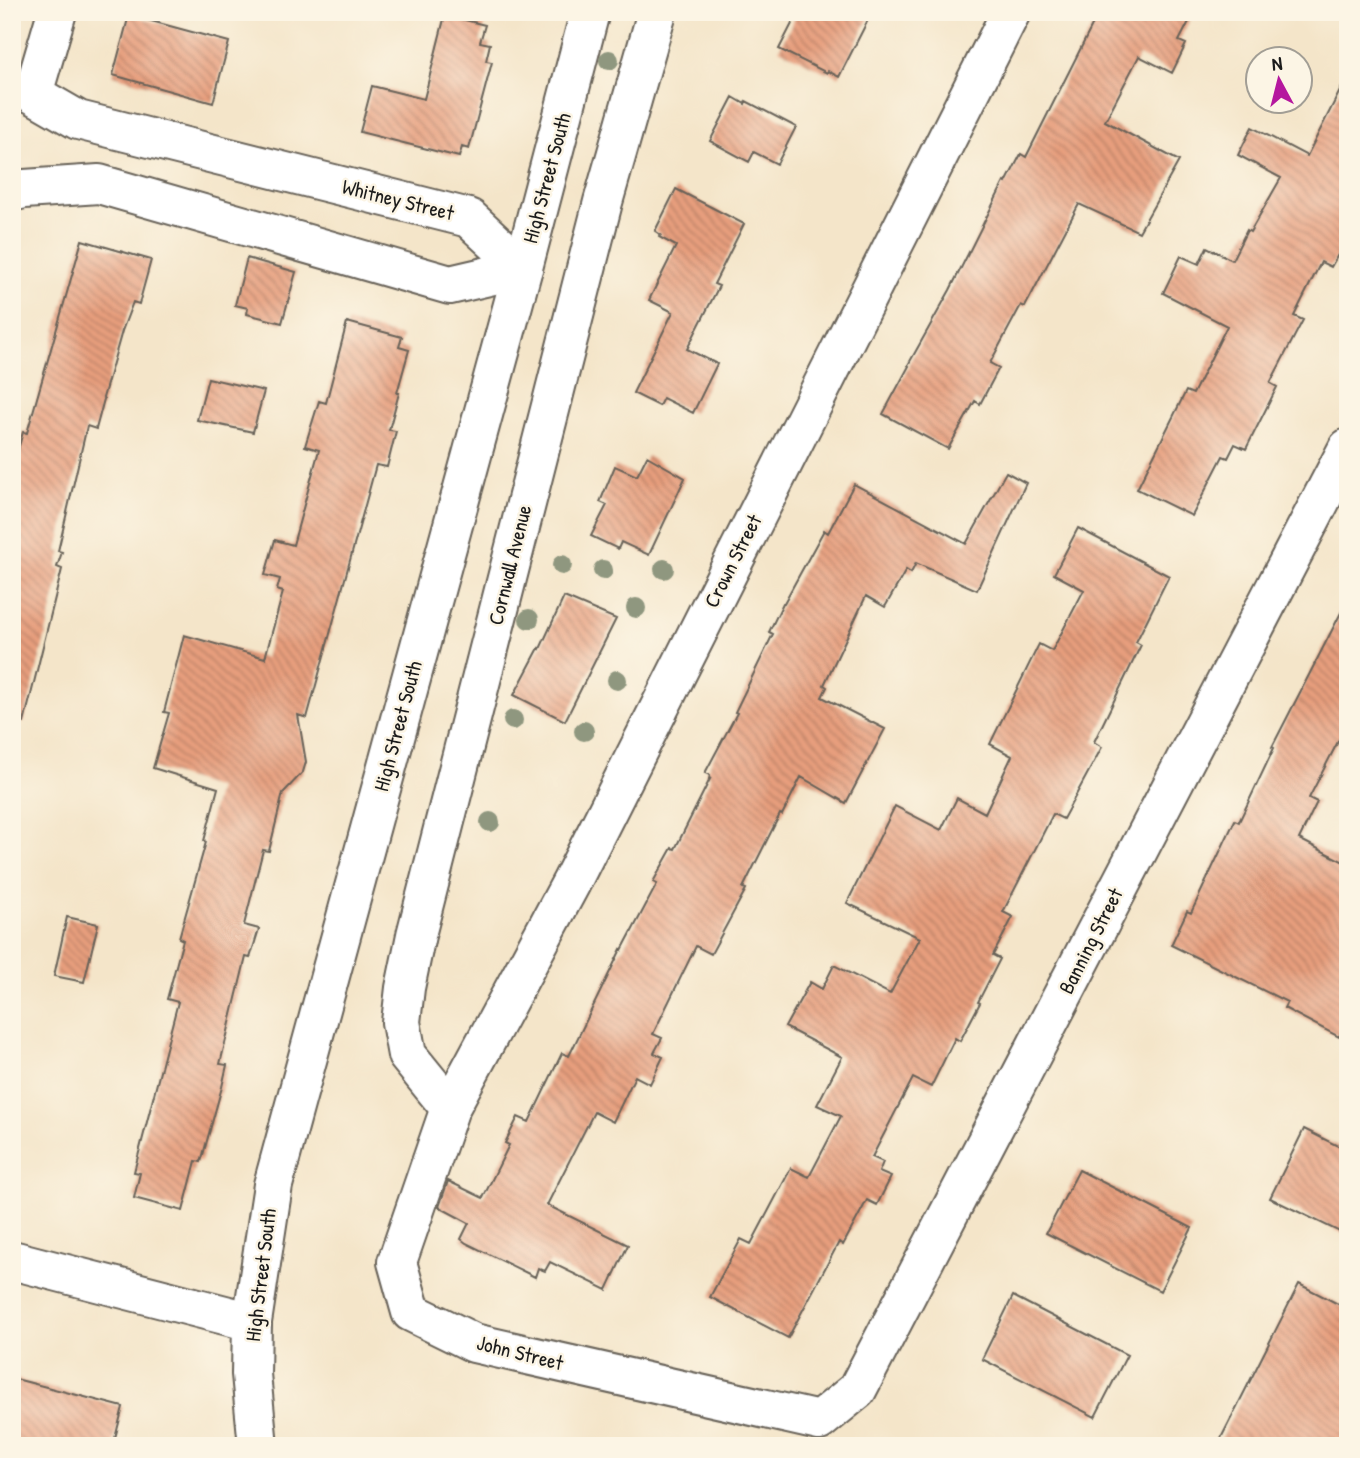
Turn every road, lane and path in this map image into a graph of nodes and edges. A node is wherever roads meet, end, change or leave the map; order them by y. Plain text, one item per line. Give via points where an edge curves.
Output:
1 (590, 12) edge
2 (657, 12) edge
3 (1011, 12) edge
4 (56, 14) edge
5 (23, 104) edge
6 (12, 192) edge
7 (523, 268) junction
8 (1348, 448) edge
9 (450, 1108) junction
10 (12, 1260) edge
11 (252, 1322) junction
12 (820, 1434) edge
13 (257, 1446) edge

1 - 7 street, High Street South
2 - 9 street, Cornwall Avenue via 415,935 401,1022 407,1055
3 - 9 street, Crown Street via 570,883
4 - 5 street
5 - 7 street, Whitney Street via 469,218
6 - 7 street via 99,184 450,285
7 - 11 street, High Street South via 273,1185
8 - 12 street, Banning Street via 857,1391
9 - 12 street, John Street via 397,1262 411,1312 474,1343
10 - 11 street
11 - 13 street, High Street South

